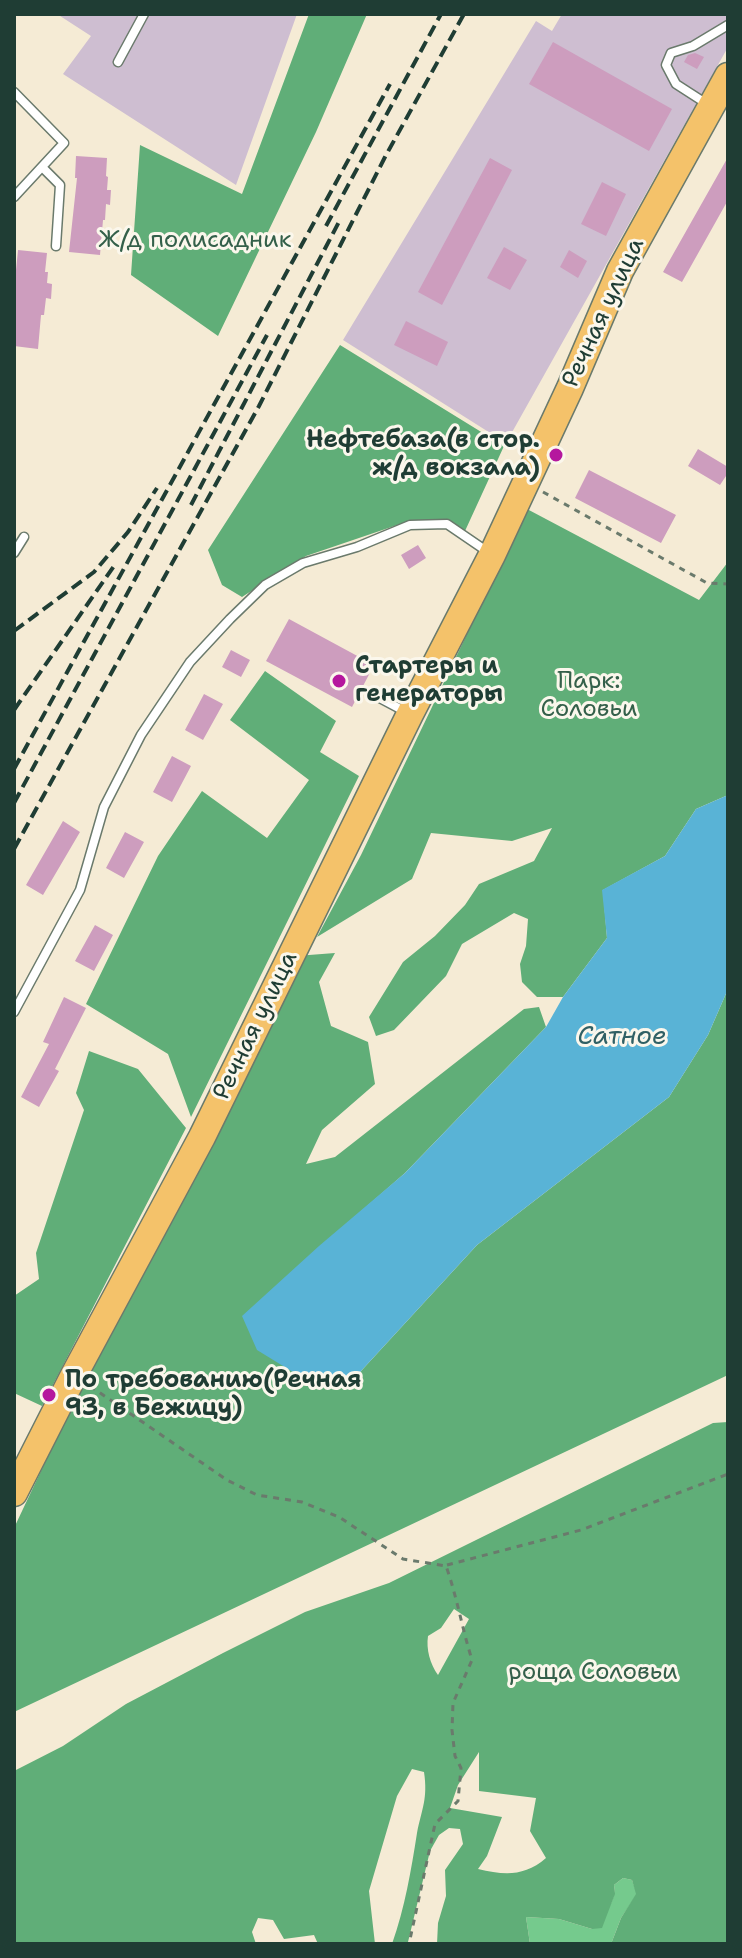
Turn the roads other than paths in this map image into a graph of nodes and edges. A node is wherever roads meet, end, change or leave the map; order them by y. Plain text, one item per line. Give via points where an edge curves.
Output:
1 (144, 14) edge
2 (728, 25) edge
3 (118, 62) dead end
4 (728, 76) edge
5 (14, 92) edge
6 (711, 107) junction
7 (42, 167) junction
8 (14, 197) edge
9 (56, 246) dead end
10 (24, 537) dead end
11 (14, 553) edge
12 (492, 555) junction
13 (374, 695) dead end
14 (410, 714) junction
15 (14, 1012) edge
16 (18, 1476) edge

1 - 3 lane
2 - 6 lane via 671,53 666,65 676,84
4 - 6 main road, Речная улица
5 - 7 lane via 64,143
6 - 12 main road, Речная улица via 620,271
7 - 8 lane
7 - 9 lane via 60,185
10 - 11 lane
12 - 14 main road, Речная улица
12 - 15 lane via 447,524 410,525 303,563 256,593 190,662 141,735 104,807 80,890
13 - 14 lane
14 - 16 main road, Речная улица via 202,1137

